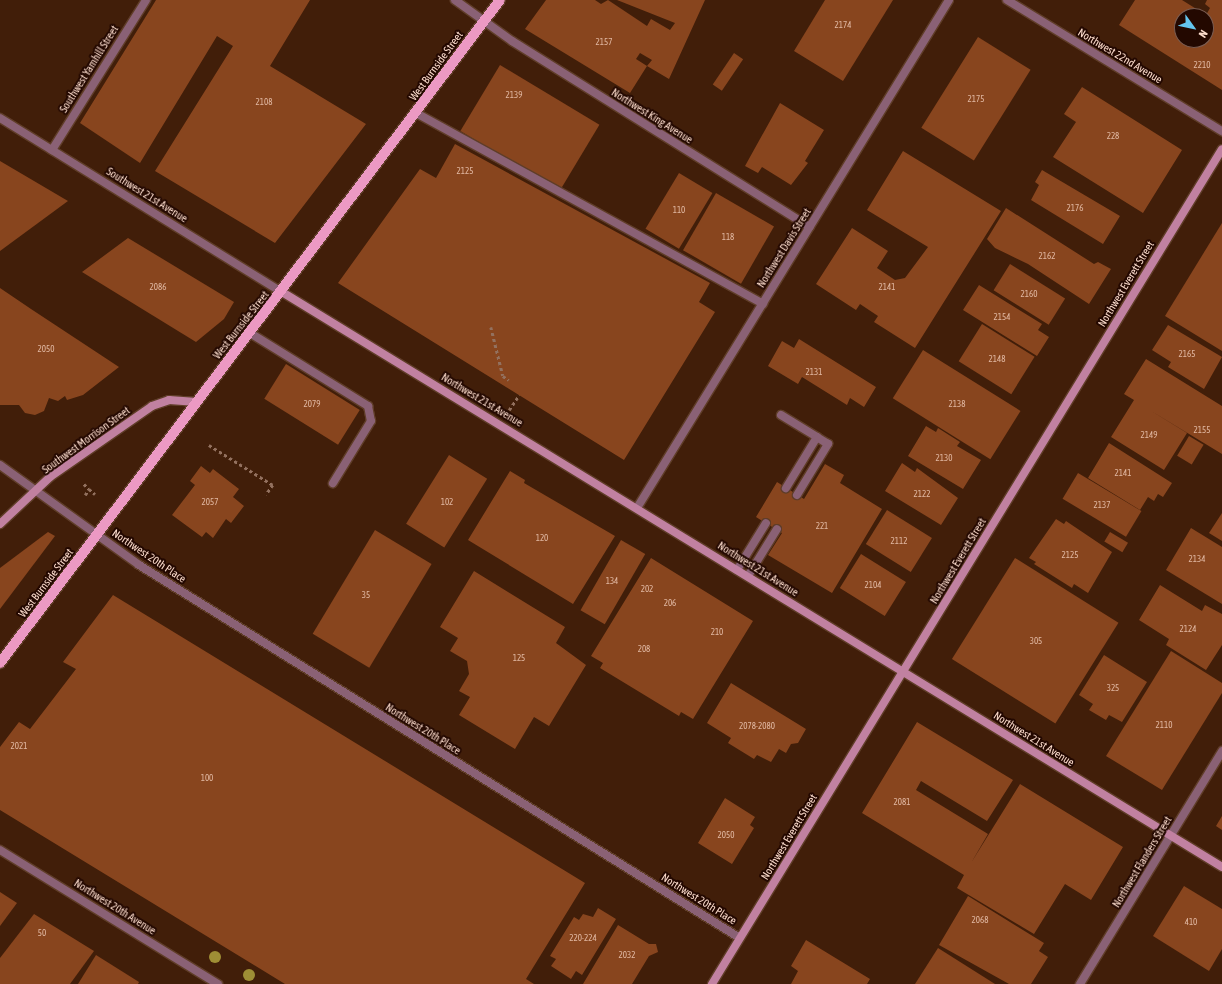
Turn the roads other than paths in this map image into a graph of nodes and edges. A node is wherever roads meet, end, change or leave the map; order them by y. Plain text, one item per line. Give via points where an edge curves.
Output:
1 (146, 0) edge
2 (455, 0) edge
3 (500, 0) edge
4 (949, 0) edge
5 (1007, 0) edge
6 (485, 20) junction
7 (416, 113) junction
8 (0, 118) edge
9 (1222, 131) edge
10 (1222, 149) edge
11 (52, 150) junction
12 (810, 227) junction
13 (282, 292) junction
14 (763, 304) junction
15 (250, 333) junction
16 (197, 402) junction
17 (781, 415) dead end
18 (817, 437) junction
19 (0, 465) edge
20 (333, 483) dead end
21 (786, 488) dead end
22 (36, 492) junction
23 (797, 495) dead end
24 (637, 508) junction
25 (766, 522) dead end
26 (0, 524) edge
27 (776, 529) dead end
28 (97, 535) junction
29 (737, 570) junction
30 (748, 576) junction
31 (0, 663) edge
32 (903, 671) junction
33 (1222, 751) edge
34 (1170, 836) junction
35 (0, 850) edge
36 (1222, 867) edge
37 (740, 938) junction
38 (218, 984) edge
39 (712, 984) edge
40 (1080, 984) edge

1 - 11 street, Southwest Yamhill Street
2 - 6 street, Northwest King Avenue
3 - 6 main road, West Burnside Street
4 - 12 street, Northwest Davis Street
5 - 9 street, Northwest 22nd Avenue
6 - 7 main road, West Burnside Street
6 - 12 street, Northwest King Avenue via 512,41
7 - 13 main road, West Burnside Street
7 - 14 street
8 - 11 street, Southwest 21st Avenue
10 - 32 street, Northwest Everett Street
11 - 13 street, Southwest 21st Avenue
12 - 14 street, Northwest Davis Street
13 - 15 main road, West Burnside Street
13 - 24 street, Northwest 21st Avenue
14 - 24 street, Northwest Davis Street
15 - 16 main road, West Burnside Street
15 - 20 street via 368,406 371,421
16 - 22 street, Southwest Morrison Street via 169,400 152,406 50,477
16 - 28 main road, West Burnside Street
17 - 18 street
18 - 21 street
18 - 23 street via 828,444
19 - 22 street, Northwest 20th Place
22 - 26 street, Southwest Morrison Street
22 - 28 street, Northwest 20th Place
24 - 29 street, Northwest 21st Avenue
25 - 29 street
27 - 30 street
28 - 31 main road, West Burnside Street
28 - 37 street, Northwest 20th Place via 139,565
29 - 30 street, Northwest 21st Avenue
30 - 32 street, Northwest 21st Avenue
32 - 34 street, Northwest 21st Avenue
32 - 37 street, Northwest Everett Street
33 - 34 street, Northwest Flanders Street
34 - 36 street, Northwest 21st Avenue
34 - 40 street, Northwest Flanders Street
35 - 38 street, Northwest 20th Avenue
37 - 39 street, Northwest Everett Street

